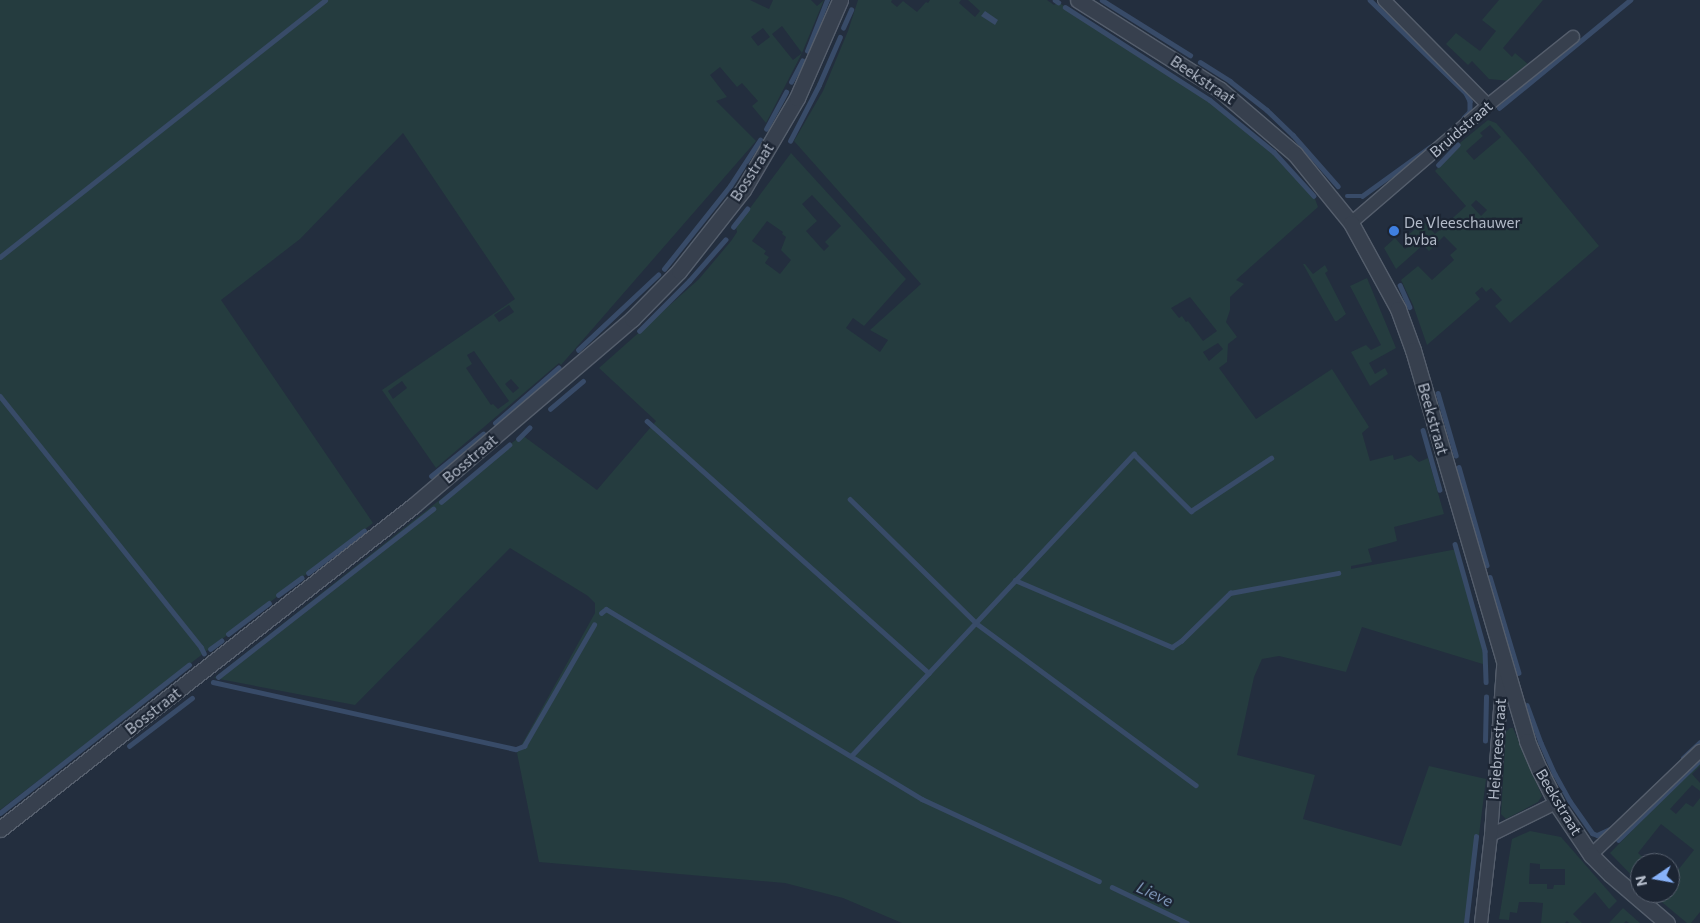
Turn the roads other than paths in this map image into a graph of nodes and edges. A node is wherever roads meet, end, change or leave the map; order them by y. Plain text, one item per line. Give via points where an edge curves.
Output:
1 (840, 0) edge
2 (1078, 0) edge
3 (1384, 0) edge
4 (1573, 37) dead end
5 (1488, 105) junction
6 (1351, 223) junction
7 (1504, 664) junction
8 (1700, 750) edge
9 (1556, 803) junction
10 (0, 829) edge
11 (1491, 834) junction
12 (1592, 854) junction
13 (1481, 923) edge
14 (1667, 923) edge

1 - 10 street, Bosstraat via 797,98 743,190 679,271 632,319 413,506
2 - 6 street, Beekstraat via 1226,94 1295,154
3 - 5 street
4 - 5 street, Bruidstraat
5 - 6 street, Bruidstraat
6 - 7 street, Beekstraat via 1379,270 1413,350
7 - 9 street, Beekstraat via 1526,741
7 - 11 street, Heiebreestraat
8 - 12 street
9 - 11 street
9 - 12 street, Beekstraat
11 - 13 street, Heiebreestraat
12 - 14 street, Beekstraat via 1610,874

